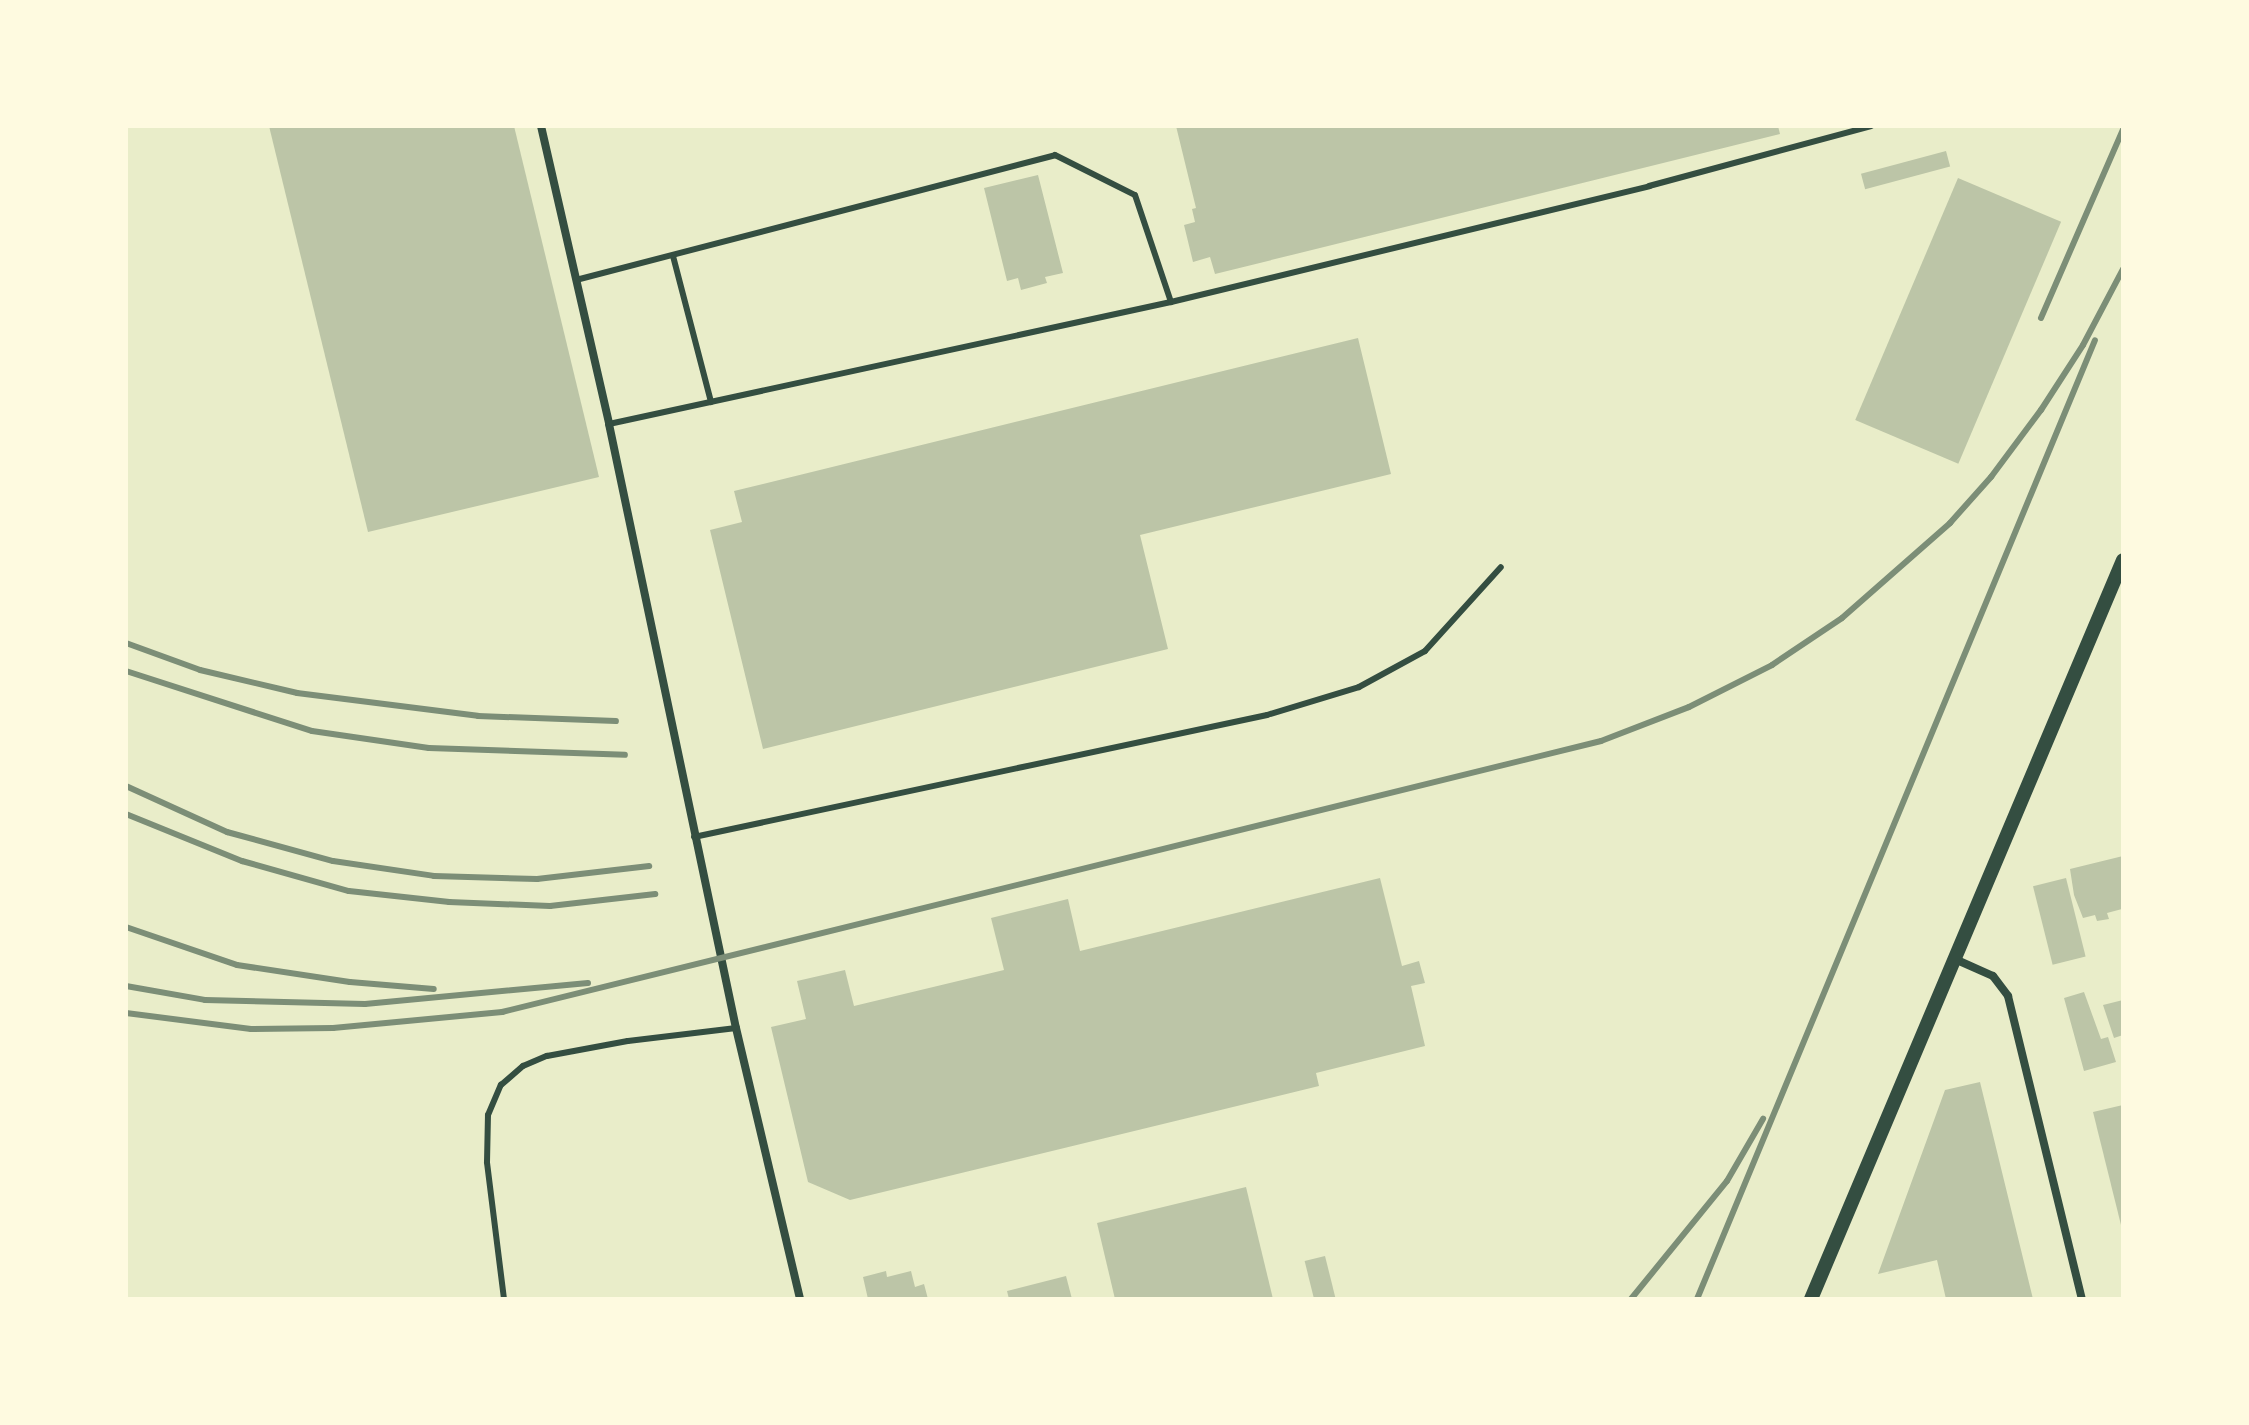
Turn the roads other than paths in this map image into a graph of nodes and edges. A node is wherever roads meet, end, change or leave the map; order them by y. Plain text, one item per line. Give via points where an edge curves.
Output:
1 (541, 126) edge
2 (1871, 126) edge
3 (673, 256) junction
4 (576, 280) junction
5 (1171, 302) junction
6 (711, 402) junction
7 (609, 424) junction
8 (2123, 560) edge
9 (1501, 567) dead end
10 (694, 837) junction
11 (1957, 960) junction
12 (736, 1028) junction
13 (504, 1299) edge
14 (800, 1299) edge
15 (1811, 1299) edge
16 (2082, 1299) edge

1 - 4 street
2 - 5 lane via 1649,186
3 - 4 lane
3 - 5 lane via 1055,155 1135,195
3 - 6 lane
4 - 7 street
5 - 6 lane
6 - 7 lane
7 - 10 street
8 - 11 street
9 - 10 lane via 1425,651 1359,687 1267,715
10 - 12 street
11 - 15 street
11 - 16 street via 1993,976 2008,996
12 - 13 lane via 547,1056 523,1066 501,1085 488,1115 487,1162
12 - 14 street

